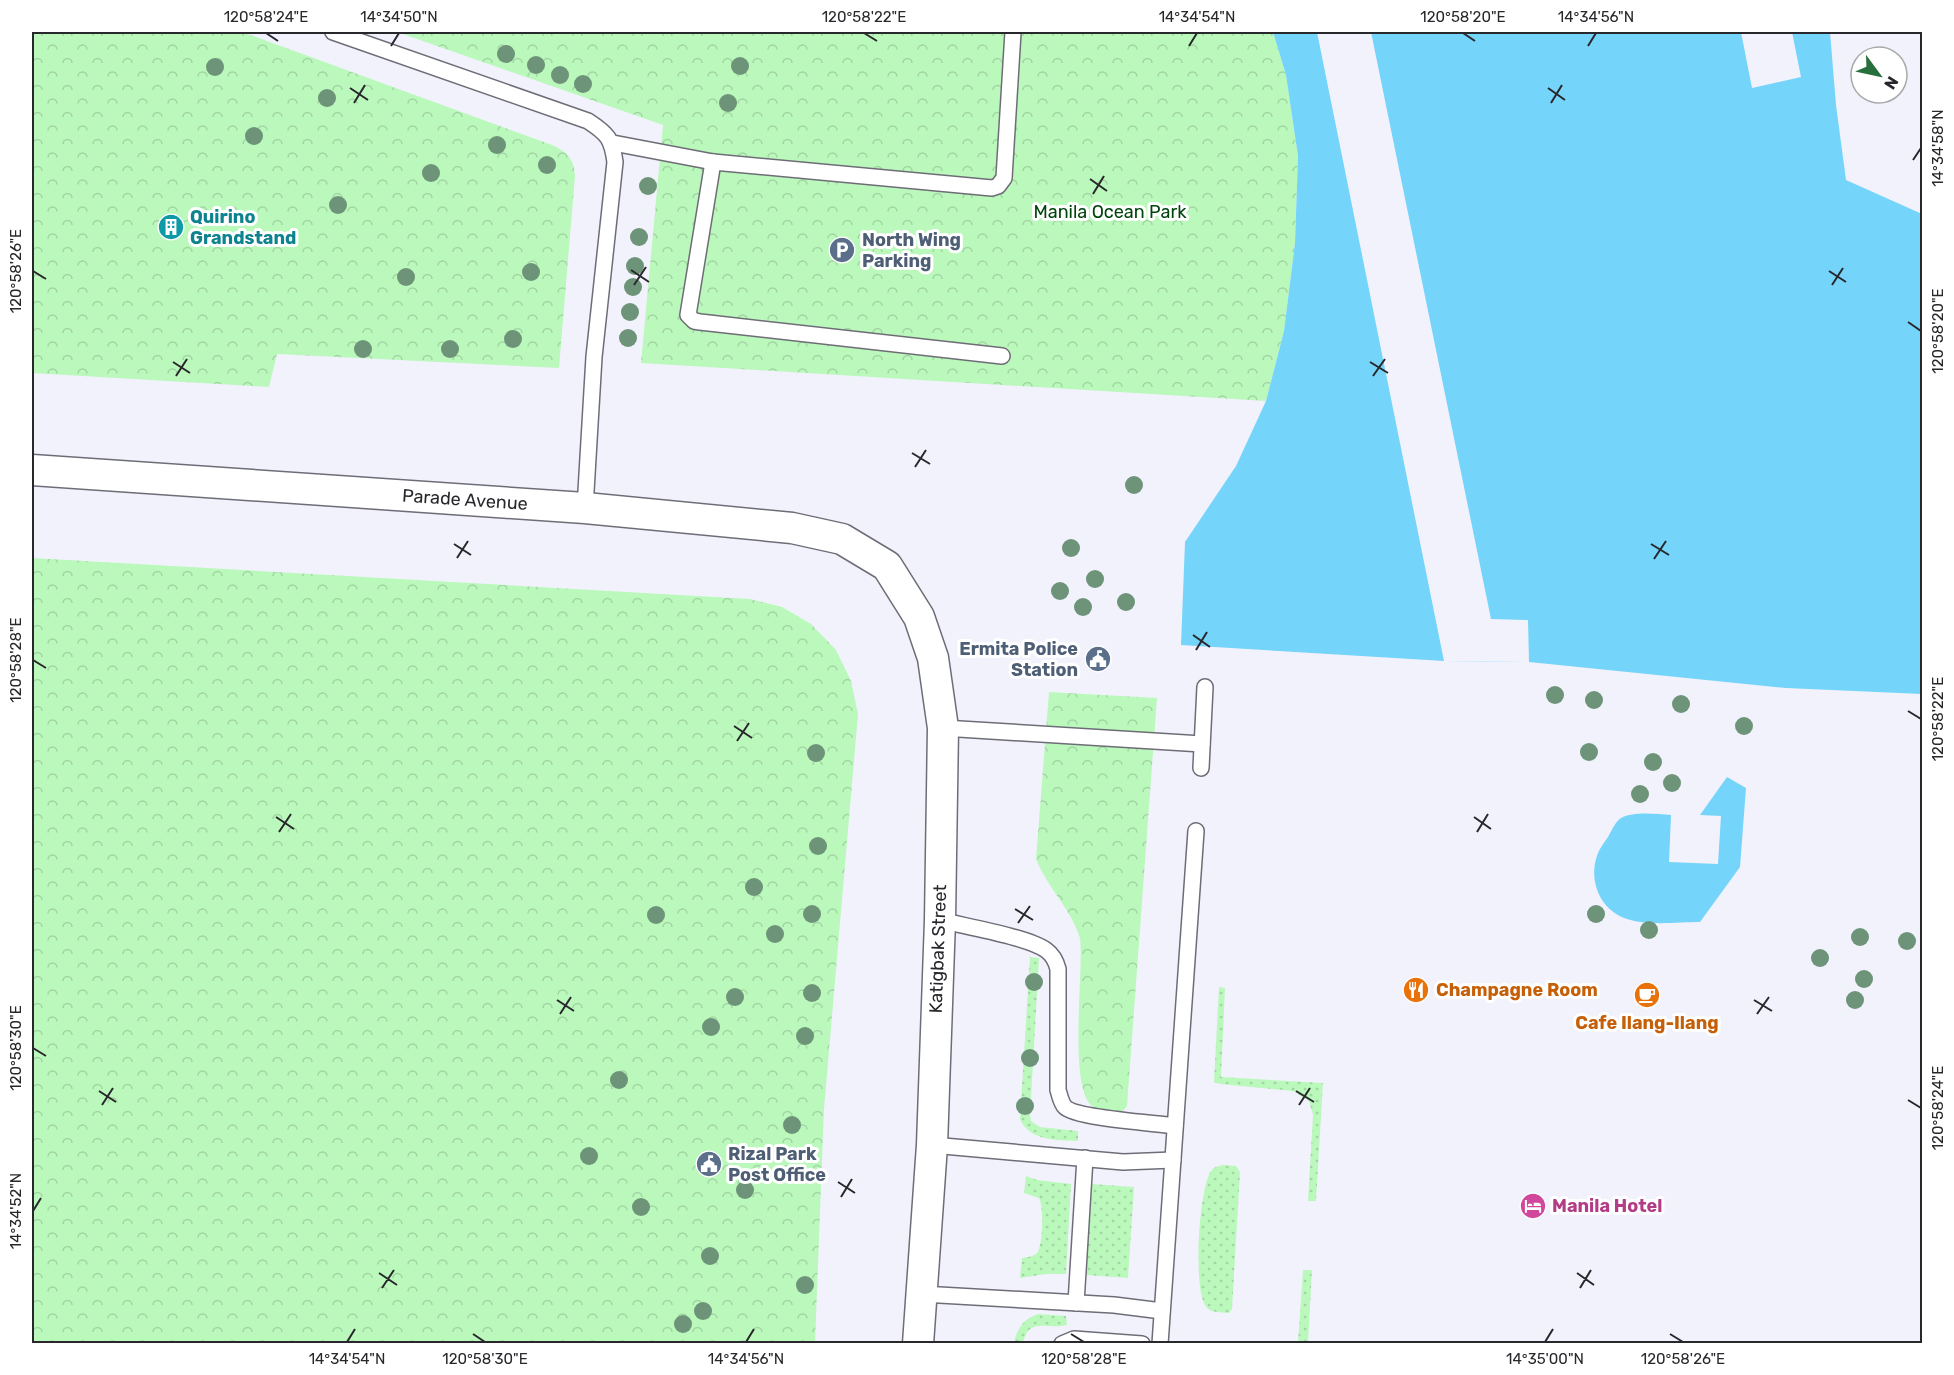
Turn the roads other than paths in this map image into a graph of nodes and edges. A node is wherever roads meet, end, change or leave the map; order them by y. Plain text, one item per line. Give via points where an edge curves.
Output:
1 (333, 32) edge
2 (1013, 32) edge
3 (613, 143) junction
4 (712, 162) junction
5 (1002, 356) dead end
6 (32, 470) edge
7 (585, 508) junction
8 (887, 566) joint
9 (1205, 687) dead end
10 (943, 728) junction
11 (1202, 744) junction
12 (1201, 768) dead end
13 (1196, 831) dead end
14 (940, 920) junction
15 (1175, 1126) junction
16 (932, 1145) junction
17 (1085, 1158) junction
18 (1173, 1160) junction
19 (922, 1294) junction
20 (1076, 1303) junction
21 (1162, 1311) junction
22 (918, 1344) edge
23 (1062, 1344) edge
24 (1142, 1344) edge
25 (1160, 1344) edge

1 - 3 lane via 588,121
2 - 4 lane via 1004,178 998,186 985,189
3 - 4 lane
3 - 7 lane via 615,162 594,357
4 - 5 lane via 690,318
6 - 7 street, Parade Avenue
7 - 8 street, Parade Avenue via 792,528 842,539
8 - 10 street, Katigbak Street via 919,617 933,658
9 - 11 lane
10 - 11 lane
10 - 14 street, Katigbak Street
11 - 12 lane
13 - 15 lane
14 - 15 lane via 1023,941 1045,949 1055,959 1058,1090 1065,1108 1089,1116
14 - 16 street, Katigbak Street
15 - 18 lane
16 - 17 lane
16 - 19 street, Katigbak Street
17 - 18 lane via 1123,1162
17 - 20 lane
18 - 21 lane
19 - 20 lane
19 - 22 street, Katigbak Street
20 - 21 lane
21 - 25 lane
23 - 24 lane via 1074,1339

